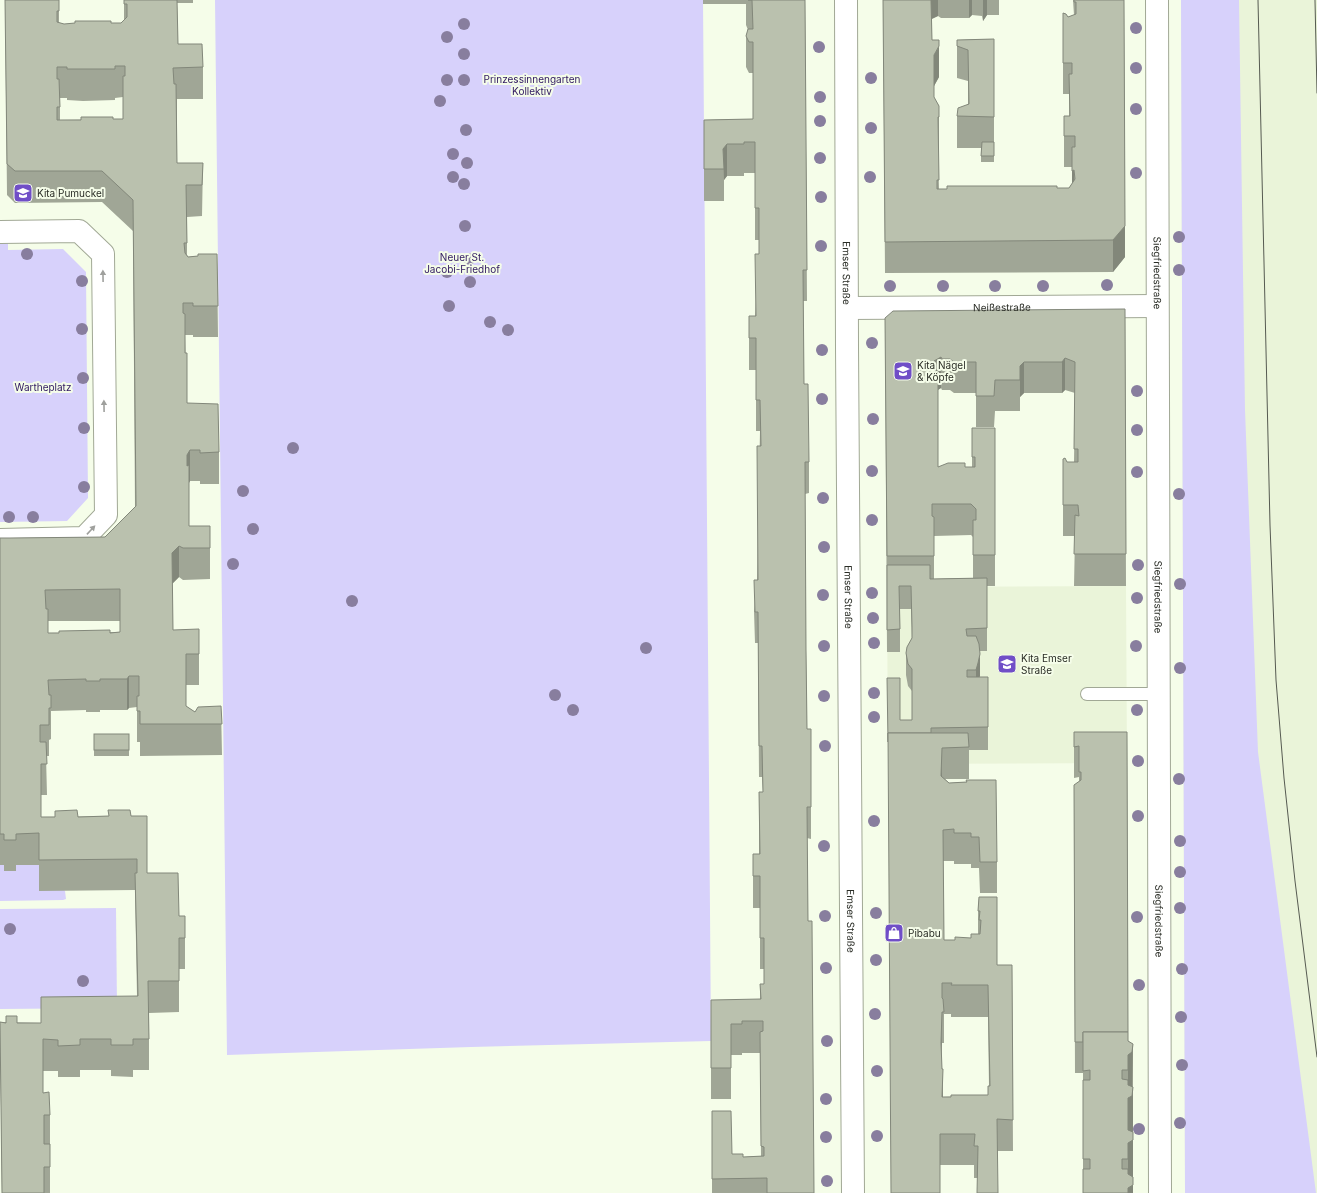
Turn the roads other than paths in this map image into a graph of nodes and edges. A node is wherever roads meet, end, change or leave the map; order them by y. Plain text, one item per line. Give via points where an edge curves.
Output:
1 (846, 0) edge
2 (1157, 0) edge
3 (0, 232) edge
4 (1157, 306) junction
5 (846, 308) junction
6 (0, 540) edge
7 (1087, 694) dead end
8 (1158, 694) junction
9 (853, 1193) edge
10 (1160, 1193) edge

1 - 5 street, Emser Straße
2 - 4 street, Siegfriedstraße
6 -> 3 street via 84,538 106,515 103,254 79,231
4 - 5 street, Neißestraße
4 - 8 street, Siegfriedstraße
5 - 9 street, Emser Straße
7 - 8 lane
8 - 10 street, Siegfriedstraße

